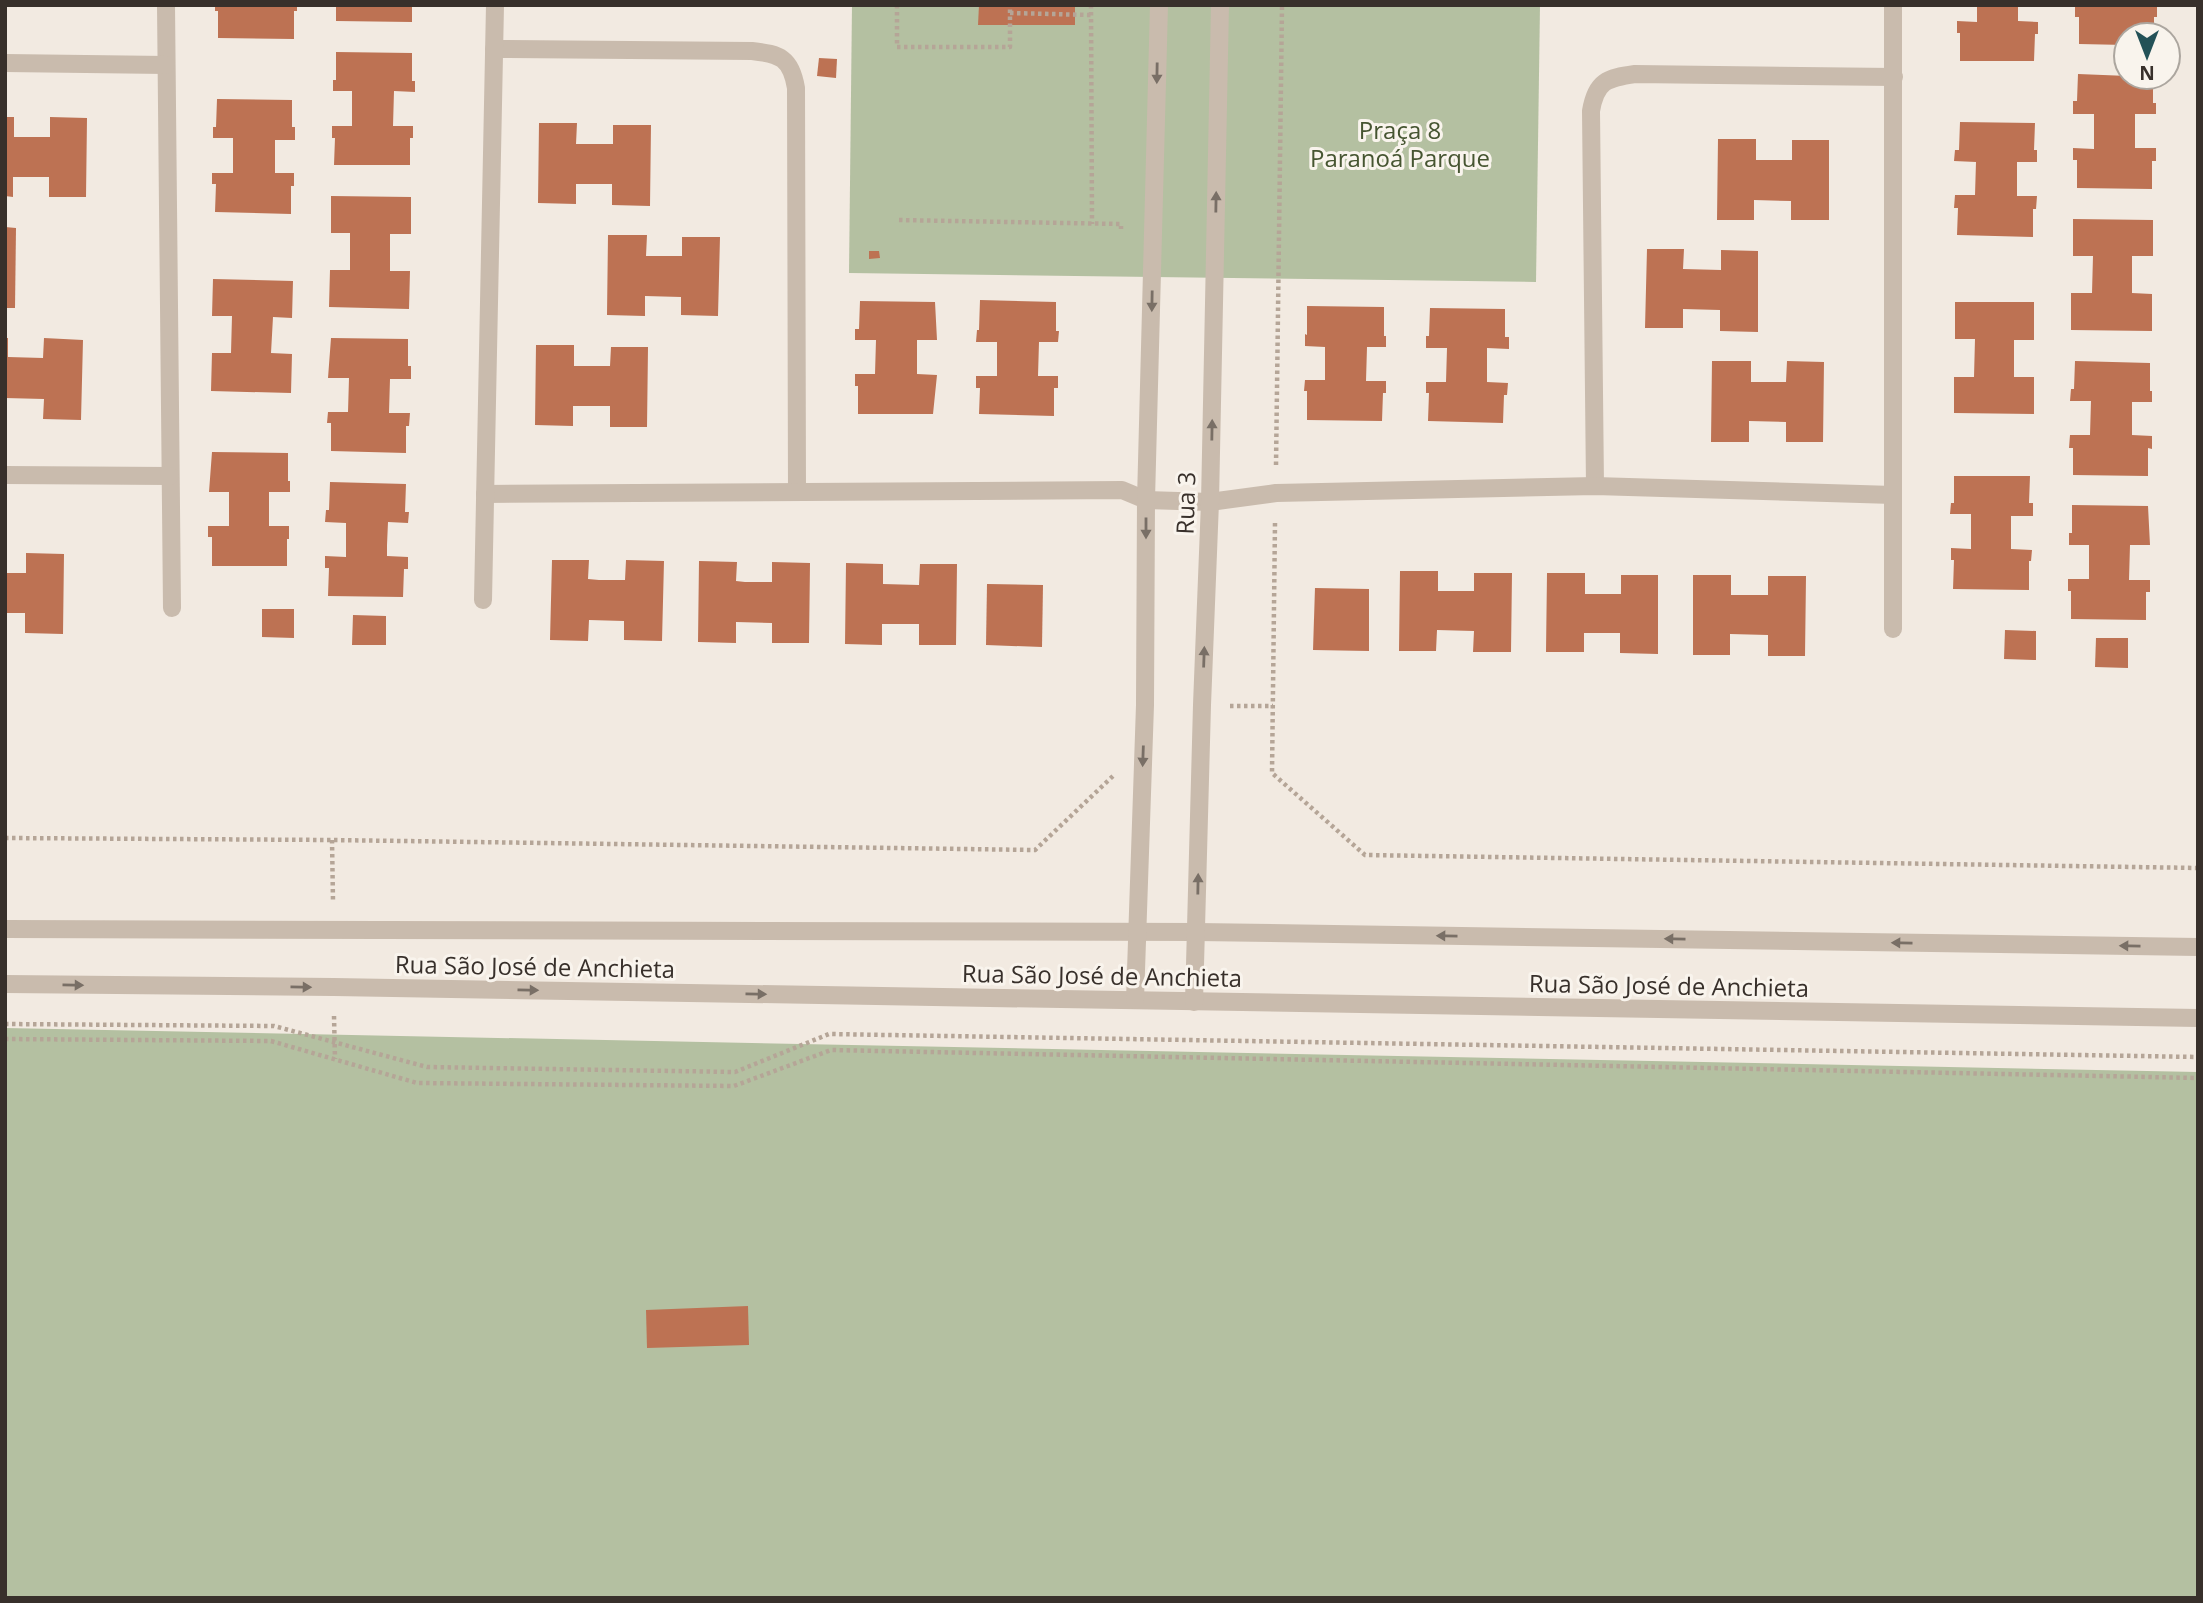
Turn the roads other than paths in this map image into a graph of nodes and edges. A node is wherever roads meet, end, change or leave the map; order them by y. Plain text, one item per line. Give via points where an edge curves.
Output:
1 (166, 5) edge
2 (495, 5) edge
3 (1159, 5) edge
4 (1220, 5) edge
5 (1893, 5) edge
6 (494, 48) junction
7 (5, 63) edge
8 (166, 65) junction
9 (1894, 77) junction
10 (5, 475) edge
11 (170, 476) junction
12 (1595, 486) junction
13 (797, 491) junction
14 (485, 494) junction
15 (1893, 495) junction
16 (1146, 500) junction
17 (1210, 502) junction
18 (483, 600) dead end
19 (172, 608) dead end
20 (1892, 629) dead end
21 (5, 929) edge
22 (1136, 932) junction
23 (1197, 932) junction
24 (2198, 947) edge
25 (5, 985) edge
26 (1135, 1000) junction
27 (1194, 1002) junction
28 (2198, 1018) edge

1 - 8 street
2 - 6 street
3 -> 16 street, Rua 3
17 -> 4 street, Rua 3
5 - 9 street
6 - 13 street via 752,51 786,60 796,88
6 - 14 street
7 - 8 street
8 - 11 street
9 - 12 street via 1636,74 1616,76 1602,83 1593,95
9 - 15 street
10 - 11 street
11 - 19 street
12 - 15 street
12 - 17 street via 1276,493
13 - 14 street
13 - 16 street via 1122,491
14 - 18 street
15 - 20 street
16 - 17 street
16 -> 22 street, Rua 3 via 1145,705
23 -> 17 street, Rua 3
21 - 22 street, Rua São José de Anchieta
22 - 23 street, Rua São José de Anchieta
22 - 26 street, Rua 3
24 -> 23 street, Rua São José de Anchieta
23 - 27 street, Rua 3
25 -> 26 street, Rua São José de Anchieta
26 - 27 street, Rua São José de Anchieta
27 - 28 street, Rua São José de Anchieta

